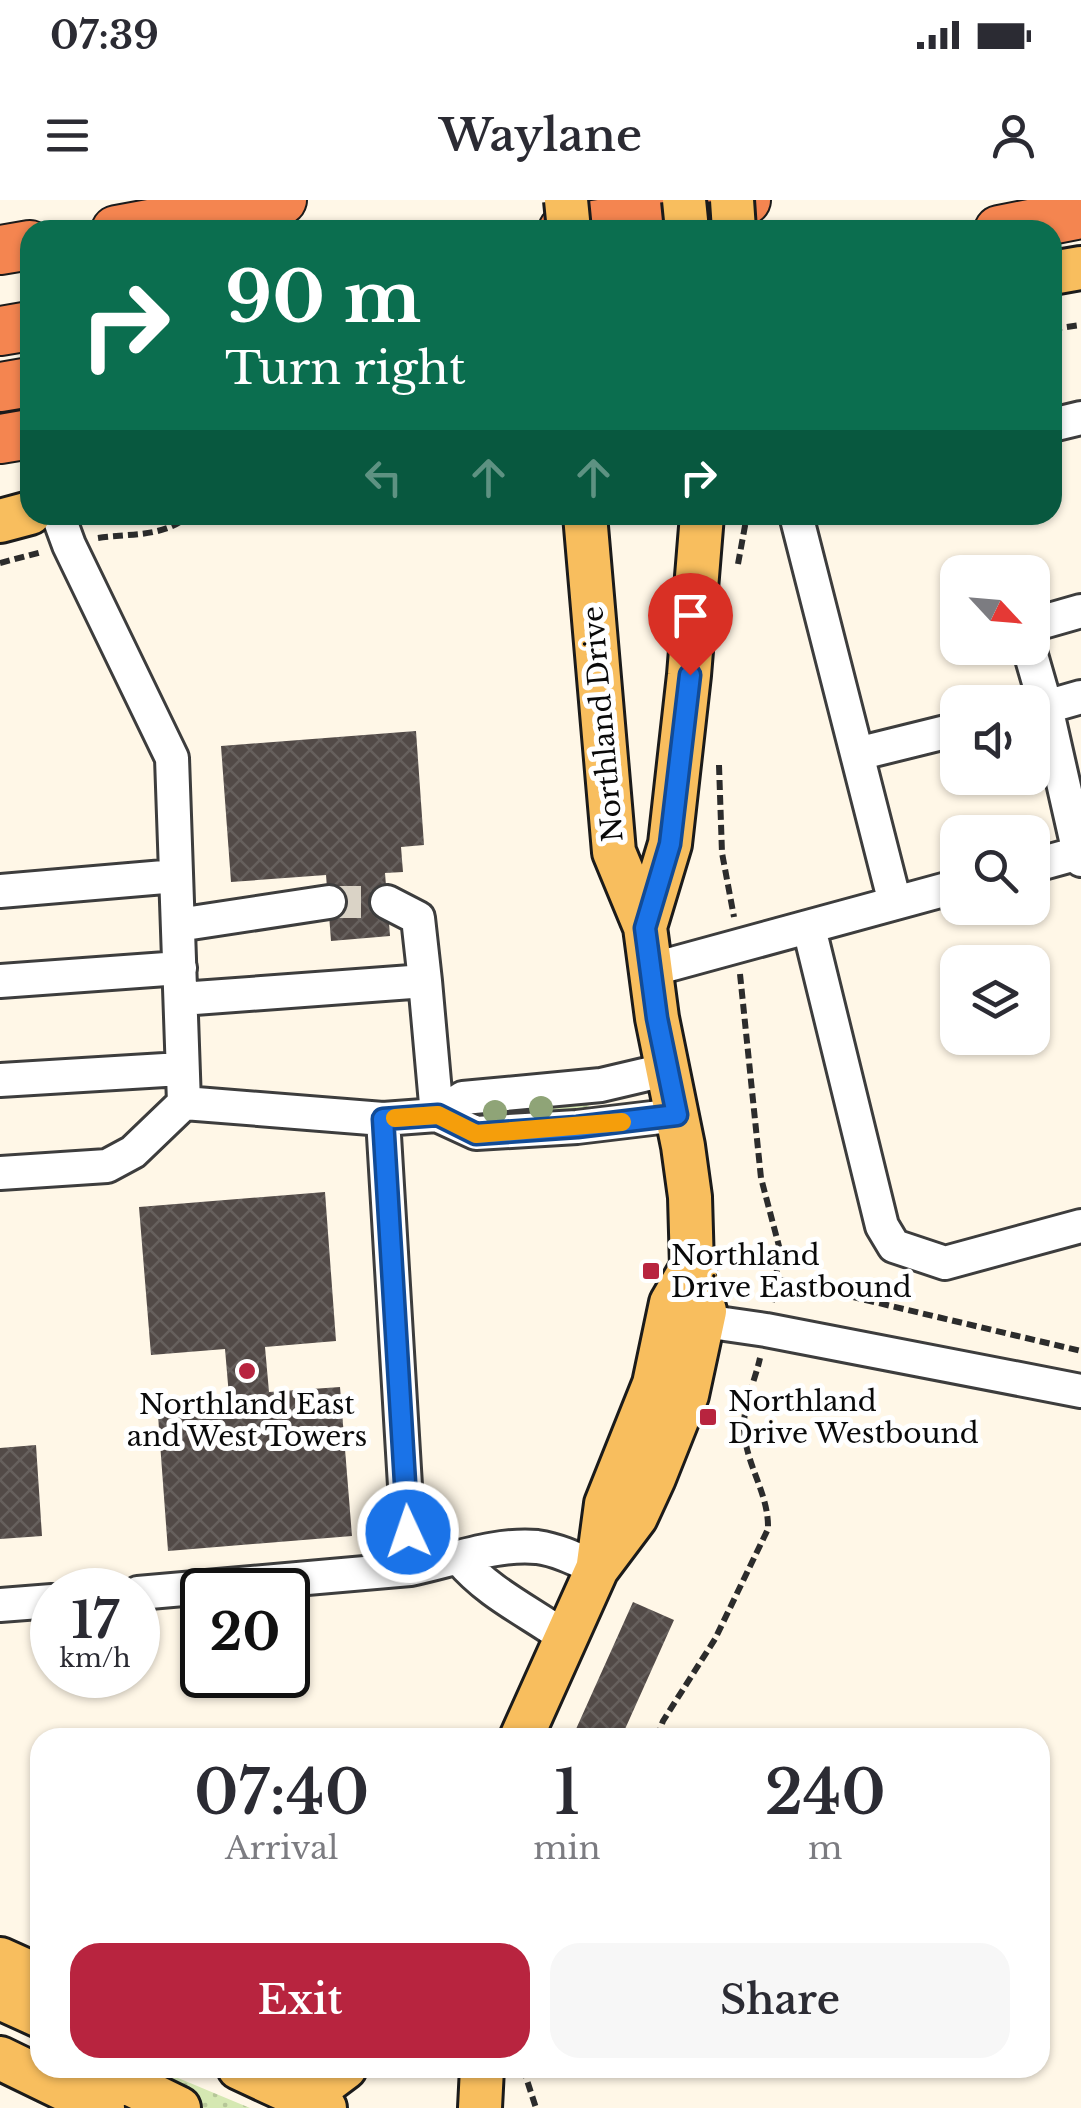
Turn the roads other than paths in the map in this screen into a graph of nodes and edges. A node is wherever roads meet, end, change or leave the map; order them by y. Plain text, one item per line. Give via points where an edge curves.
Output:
1 (282, 200) edge
2 (746, 200) edge
3 (1081, 214) edge
4 (668, 218) edge
5 (171, 220) edge
6 (1050, 220) edge
7 (0, 521) edge
8 (63, 525) edge
9 (586, 525) edge
10 (701, 525) edge
11 (799, 525) edge
12 (31, 534) edge
13 (1081, 612) edge
14 (1050, 620) edge
15 (1081, 697) edge
16 (1050, 705) edge
17 (940, 733) edge
18 (1050, 748) edge
19 (857, 754) junction
20 (1080, 856) edge
21 (1050, 862) edge
22 (176, 876) junction
23 (0, 891) edge
24 (940, 891) edge
25 (328, 902) tunnel mouth
26 (387, 902) tunnel mouth
27 (895, 904) junction
28 (178, 926) junction
29 (645, 928) junction
30 (809, 928) junction
31 (650, 970) junction
32 (0, 981) edge
33 (425, 981) junction
34 (180, 984) junction
35 (181, 1069) junction
36 (669, 1069) junction
37 (0, 1080) edge
38 (184, 1103) junction
39 (438, 1115) junction
40 (677, 1115) junction
41 (383, 1119) junction
42 (0, 1173) edge
43 (1081, 1226) edge
44 (692, 1266) junction
45 (704, 1321) junction
46 (1081, 1391) edge
47 (460, 1559) junction
48 (410, 1569) junction
49 (598, 1569) junction
50 (160, 1591) edge
51 (30, 1603) edge
52 (0, 1606) edge
53 (566, 1638) junction
54 (529, 1726) edge
55 (0, 1959) edge
56 (30, 1972) edge
57 (0, 1998) edge
58 (30, 2012) edge
59 (0, 2047) edge
60 (30, 2050) edge
61 (0, 2058) edge
62 (30, 2073) edge
63 (41, 2078) edge
64 (118, 2078) edge
65 (261, 2078) edge
66 (332, 2078) edge
67 (482, 2078) edge
68 (312, 2102) edge
69 (102, 2108) edge
70 (180, 2108) edge
71 (480, 2108) edge

1 - 5 highway
2 - 4 highway
3 - 6 highway
7 - 12 main road
8 - 22 lane via 172,758
9 - 29 main road, Northland Drive via 614,852
10 - 29 main road, Northland Drive via 670,844
11 - 19 lane
13 - 14 lane
15 - 16 lane
17 - 19 lane
18 - 20 lane
19 - 27 lane
20 - 21 lane
22 - 23 lane
22 - 28 lane
24 - 27 lane
25 - 28 lane
26 - 33 lane via 418,918
27 - 30 lane
28 - 34 lane
29 - 31 main road, Northland Drive
30 - 31 lane
30 - 43 lane via 882,1226 894,1246 946,1264
31 - 36 main road, Northland Drive
32 - 34 lane
33 - 34 lane
33 - 39 lane
34 - 35 lane
35 - 37 lane
35 - 38 lane
36 - 39 lane via 600,1084 463,1098
36 - 40 main road, Northland Drive
38 - 41 lane
38 - 42 lane via 133,1152 107,1166
39 - 40 lane via 476,1134
39 - 41 lane
40 - 44 main road, Northland Drive
41 - 48 lane
44 - 45 main road, Northland Drive
44 - 49 main road, Northland Drive via 672,1303 654,1384 606,1504
45 - 46 lane
45 - 49 main road, Northland Drive via 687,1395 654,1478 636,1517
47 - 48 lane
47 - 49 lane via 535,1547
47 - 53 lane via 478,1582
48 - 50 lane
49 - 53 main road, Northland Drive
51 - 52 lane
53 - 54 main road, Northland Drive
55 - 56 main road
57 - 58 main road
59 - 60 main road
61 - 62 main road
63 - 69 main road
64 - 70 main road
65 - 68 main road
66 - 68 main road
67 - 71 main road

